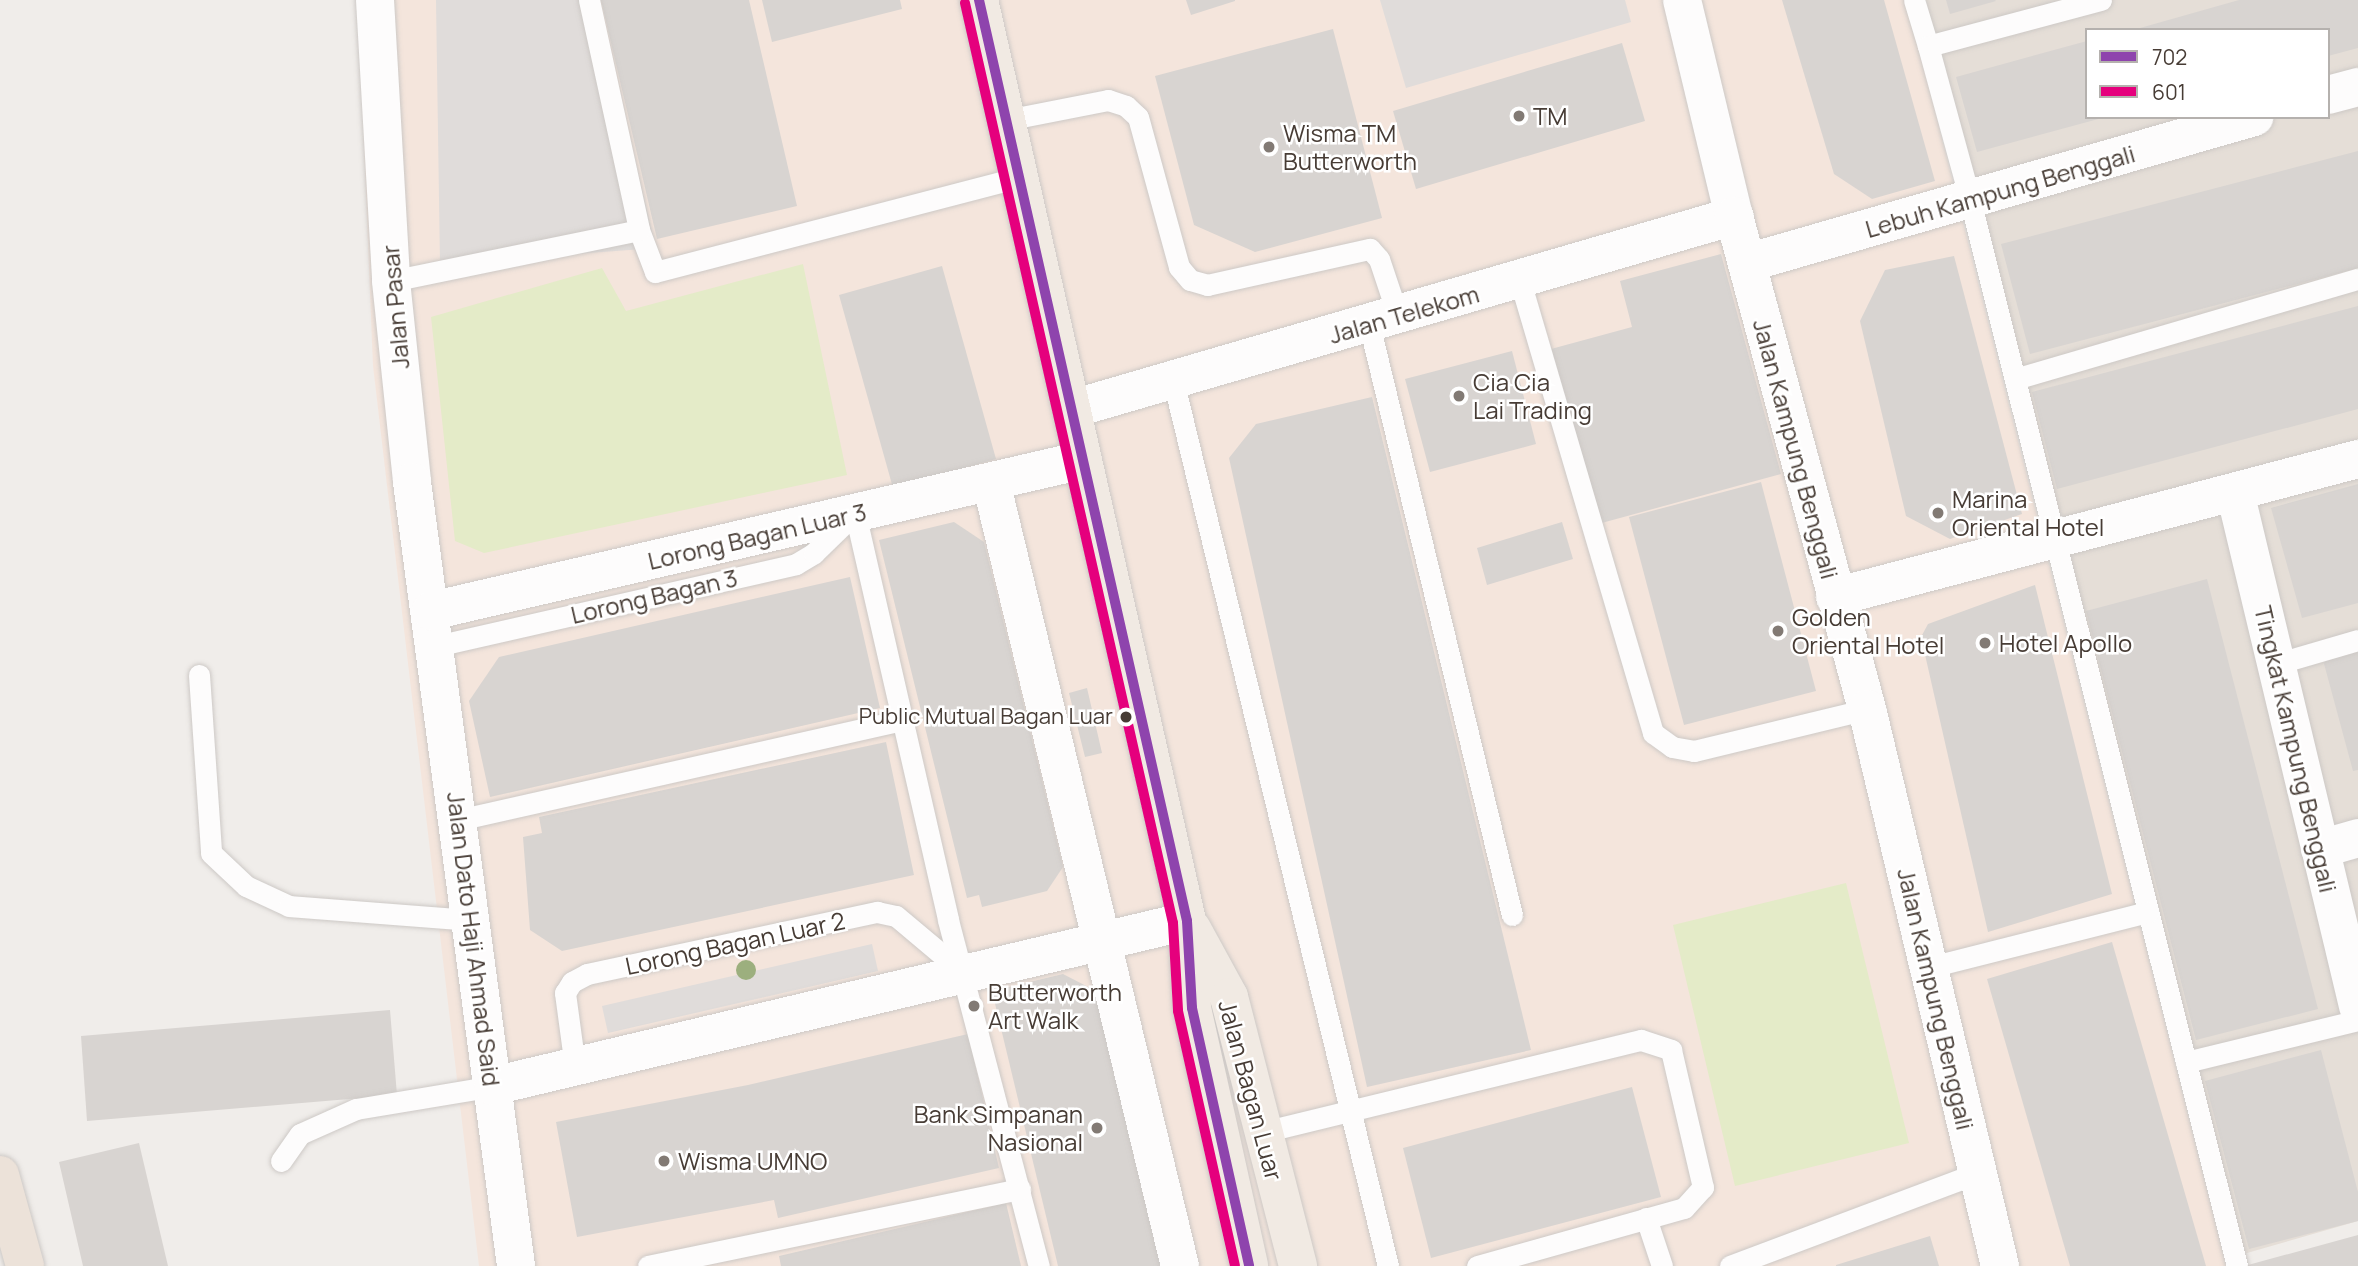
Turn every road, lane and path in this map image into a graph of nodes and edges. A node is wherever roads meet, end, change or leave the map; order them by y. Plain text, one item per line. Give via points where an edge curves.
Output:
1 (375, 0) edge
2 (589, 0) edge
3 (979, 0) edge
4 (1682, 0) edge
5 (1914, 0) edge
6 (2101, 0) edge
7 (1928, 46) junction
8 (2358, 87) edge
9 (2330, 95) edge
10 (2247, 119) edge
11 (1006, 120) junction
12 (1019, 177) junction
13 (1970, 200) junction
14 (1734, 216) junction
15 (639, 230) junction
16 (1747, 263) junction
17 (2358, 279) edge
18 (391, 281) junction
19 (1520, 281) junction
20 (1384, 320) junction
21 (2015, 379) junction
22 (1173, 380) junction
23 (1072, 409) junction
24 (2358, 459) edge
25 (1083, 460) junction
26 (991, 482) junction
27 (2235, 492) junction
28 (855, 513) junction
29 (2055, 538) junction
30 (1835, 597) junction
31 (434, 629) junction
32 (2358, 640) edge
33 (2276, 664) junction
34 (199, 675) dead end
35 (1867, 709) junction
36 (902, 720) junction
37 (458, 820) junction
38 (2358, 838) edge
39 (2320, 849) junction
40 (2148, 912) junction
41 (1512, 915) dead end
42 (471, 920) junction
43 (1187, 921) junction
44 (1102, 941) junction
45 (1930, 967) junction
46 (965, 974) junction
47 (2358, 1006) edge
48 (2358, 1020) edge
49 (2186, 1062) junction
50 (575, 1066) junction
51 (494, 1086) junction
52 (1350, 1110) junction
53 (1263, 1132) junction
54 (281, 1161) dead end
55 (1977, 1173) junction
56 (0, 1175) edge
57 (1020, 1189) junction
58 (1646, 1218) junction
59 (1774, 1259) edge
60 (25, 1266) edge
61 (516, 1266) edge
62 (648, 1266) edge
63 (1039, 1266) edge
64 (1180, 1266) edge
65 (1249, 1266) edge
66 (1298, 1266) edge
67 (1388, 1266) edge
68 (1477, 1266) edge
69 (1662, 1266) edge
70 (1730, 1266) edge
71 (2000, 1266) edge
72 (2237, 1266) edge

1 - 18 street, Jalan Pasar
2 - 15 lane
3 - 11 main road, Jalan Bagan Luar
4 - 14 street, Jalan Kampung Benggali
5 - 7 lane
6 - 7 lane
7 - 13 lane
8 - 9 street
10 - 13 street, Lebuh Kampung Benggali
11 - 12 main road, Jalan Bagan Luar
11 - 20 lane via 1108,100 1126,106 1138,117 1179,267 1190,280 1207,285 1370,249 1379,260
12 - 15 lane via 655,272
12 - 23 main road, Jalan Bagan Luar
13 - 16 street, Lebuh Kampung Benggali
13 - 21 lane
14 - 16 street, Jalan Kampung Benggali
14 - 19 street, Jalan Telekom
15 - 18 lane
16 - 30 street, Jalan Kampung Benggali
17 - 21 lane
18 - 31 street, Jalan Pasar via 412,482
19 - 20 street, Jalan Telekom
19 - 35 lane via 1653,733 1672,747 1694,751
20 - 22 street, Jalan Telekom
20 - 41 lane
21 - 29 lane
22 - 23 street, Jalan Telekom
22 - 52 lane
23 - 25 main road, Jalan Bagan Luar
24 - 27 street
25 - 26 street, Lorong Bagan Luar 3
25 - 43 main road, Jalan Bagan Luar
26 - 28 street, Lorong Bagan Luar 3
26 - 44 street
27 - 29 street
27 - 33 street, Tingkat Kampung Benggali
28 - 31 street, Lorong Bagan Luar 3
28 - 36 lane
29 - 30 street
29 - 40 lane
30 - 35 street, Jalan Kampung Benggali
31 - 37 street, Jalan Dato Haji Ahmad Said
32 - 33 lane
33 - 39 street, Tingkat Kampung Benggali
34 - 42 lane via 211,853 246,886 289,906
35 - 45 street, Jalan Kampung Benggali
36 - 37 lane
36 - 46 lane
37 - 42 street, Jalan Dato Haji Ahmad Said
38 - 39 street
39 - 47 street, Tingkat Kampung Benggali
40 - 45 lane
40 - 49 lane
42 - 51 street, Jalan Dato Haji Ahmad Said
43 - 44 street
43 - 53 main road, Jalan Bagan Luar via 1229,997
43 - 65 main road, Jalan Bagan Luar via 1192,1009
44 - 46 street
44 - 64 street
45 - 55 street, Jalan Kampung Benggali
46 - 50 street
46 - 50 lane, Lorong Bagan Luar 2 via 896,916 877,912 587,974 572,982 565,993
46 - 57 lane
48 - 49 lane
49 - 72 lane
50 - 51 street
51 - 54 lane via 356,1109 300,1133
51 - 61 street, Jalan Dato Haji Ahmad Said
52 - 53 lane
52 - 58 lane via 1641,1040 1671,1050 1703,1187 1684,1208
52 - 67 lane
53 - 66 main road, Jalan Bagan Luar
55 - 59 lane
55 - 71 street, Jalan Kampung Benggali
56 - 60 highway
57 - 62 lane
57 - 63 lane
58 - 68 lane
58 - 69 lane
59 - 70 lane

